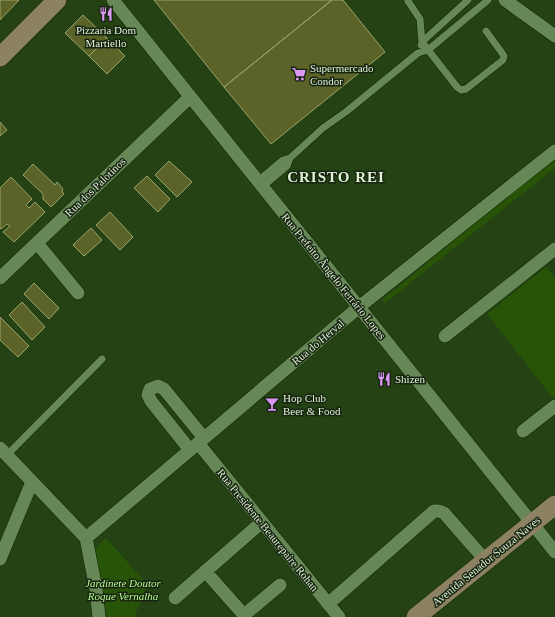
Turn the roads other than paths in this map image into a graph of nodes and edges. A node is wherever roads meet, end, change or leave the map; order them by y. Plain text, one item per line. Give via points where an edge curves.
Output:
1 (57, 0) edge
2 (113, 0) edge
3 (468, 0) edge
4 (488, 0) edge
5 (505, 0) edge
6 (408, 1) edge
7 (486, 31) dead end
8 (553, 31) edge
9 (422, 42) junction
10 (428, 50) junction
11 (418, 53) junction
12 (0, 57) edge
13 (190, 96) junction
14 (555, 151) edge
15 (260, 184) junction
16 (37, 243) junction
17 (555, 249) edge
18 (0, 278) edge
19 (78, 293) dead end
20 (359, 307) junction
21 (445, 336) dead end
22 (102, 359) dead end
23 (555, 406) edge
24 (523, 431) dead end
25 (197, 444) junction
26 (3, 452) edge
27 (32, 482) junction
28 (555, 505) edge
29 (262, 522) junction
30 (532, 524) junction
31 (86, 538) junction
32 (555, 552) edge
33 (0, 560) edge
34 (486, 561) junction
35 (205, 571) junction
36 (280, 585) dead end
37 (175, 598) dead end
38 (328, 604) junction
39 (244, 616) edge
40 (99, 617) edge
41 (339, 617) edge
42 (416, 617) edge

1 - 12 street
2 - 13 street, Rua Prefeito Ângelo Ferrário Lopes
3 - 9 lane
4 - 10 lane
5 - 8 street
6 - 9 lane via 420,19
7 - 10 lane via 504,56 466,89 461,90 457,87
9 - 10 lane
9 - 11 lane
10 - 11 lane
11 - 15 lane via 323,128 290,158 284,160
13 - 15 street, Rua Prefeito Ângelo Ferrário Lopes
13 - 16 street, Rua dos Palotinos
14 - 20 street, Rua do Herval
15 - 20 street, Rua Prefeito Ângelo Ferrário Lopes
16 - 18 street, Rua dos Palotinos
16 - 19 street
17 - 21 street
20 - 25 street, Rua do Herval
20 - 30 street, Rua Prefeito Ângelo Ferrário Lopes
22 - 26 lane
23 - 24 street
25 - 29 street, Rua Presidente Beaurepaire Rohan
25 - 31 street, Rua do Herval
26 - 27 street
27 - 31 street
27 - 33 street
28 - 30 street, Avenida Senador Souza Naves
29 - 35 street
29 - 38 street, Rua Presidente Beaurepaire Rohan
30 - 32 street, Rua Prefeito Ângelo Ferrário Lopes
30 - 34 street, Avenida Senador Souza Naves
31 - 40 street
34 - 38 street via 444,513 434,512
34 - 42 street, Avenida Senador Souza Naves
35 - 37 street
35 - 39 street
36 - 39 street
38 - 41 street, Rua Presidente Beaurepaire Rohan

